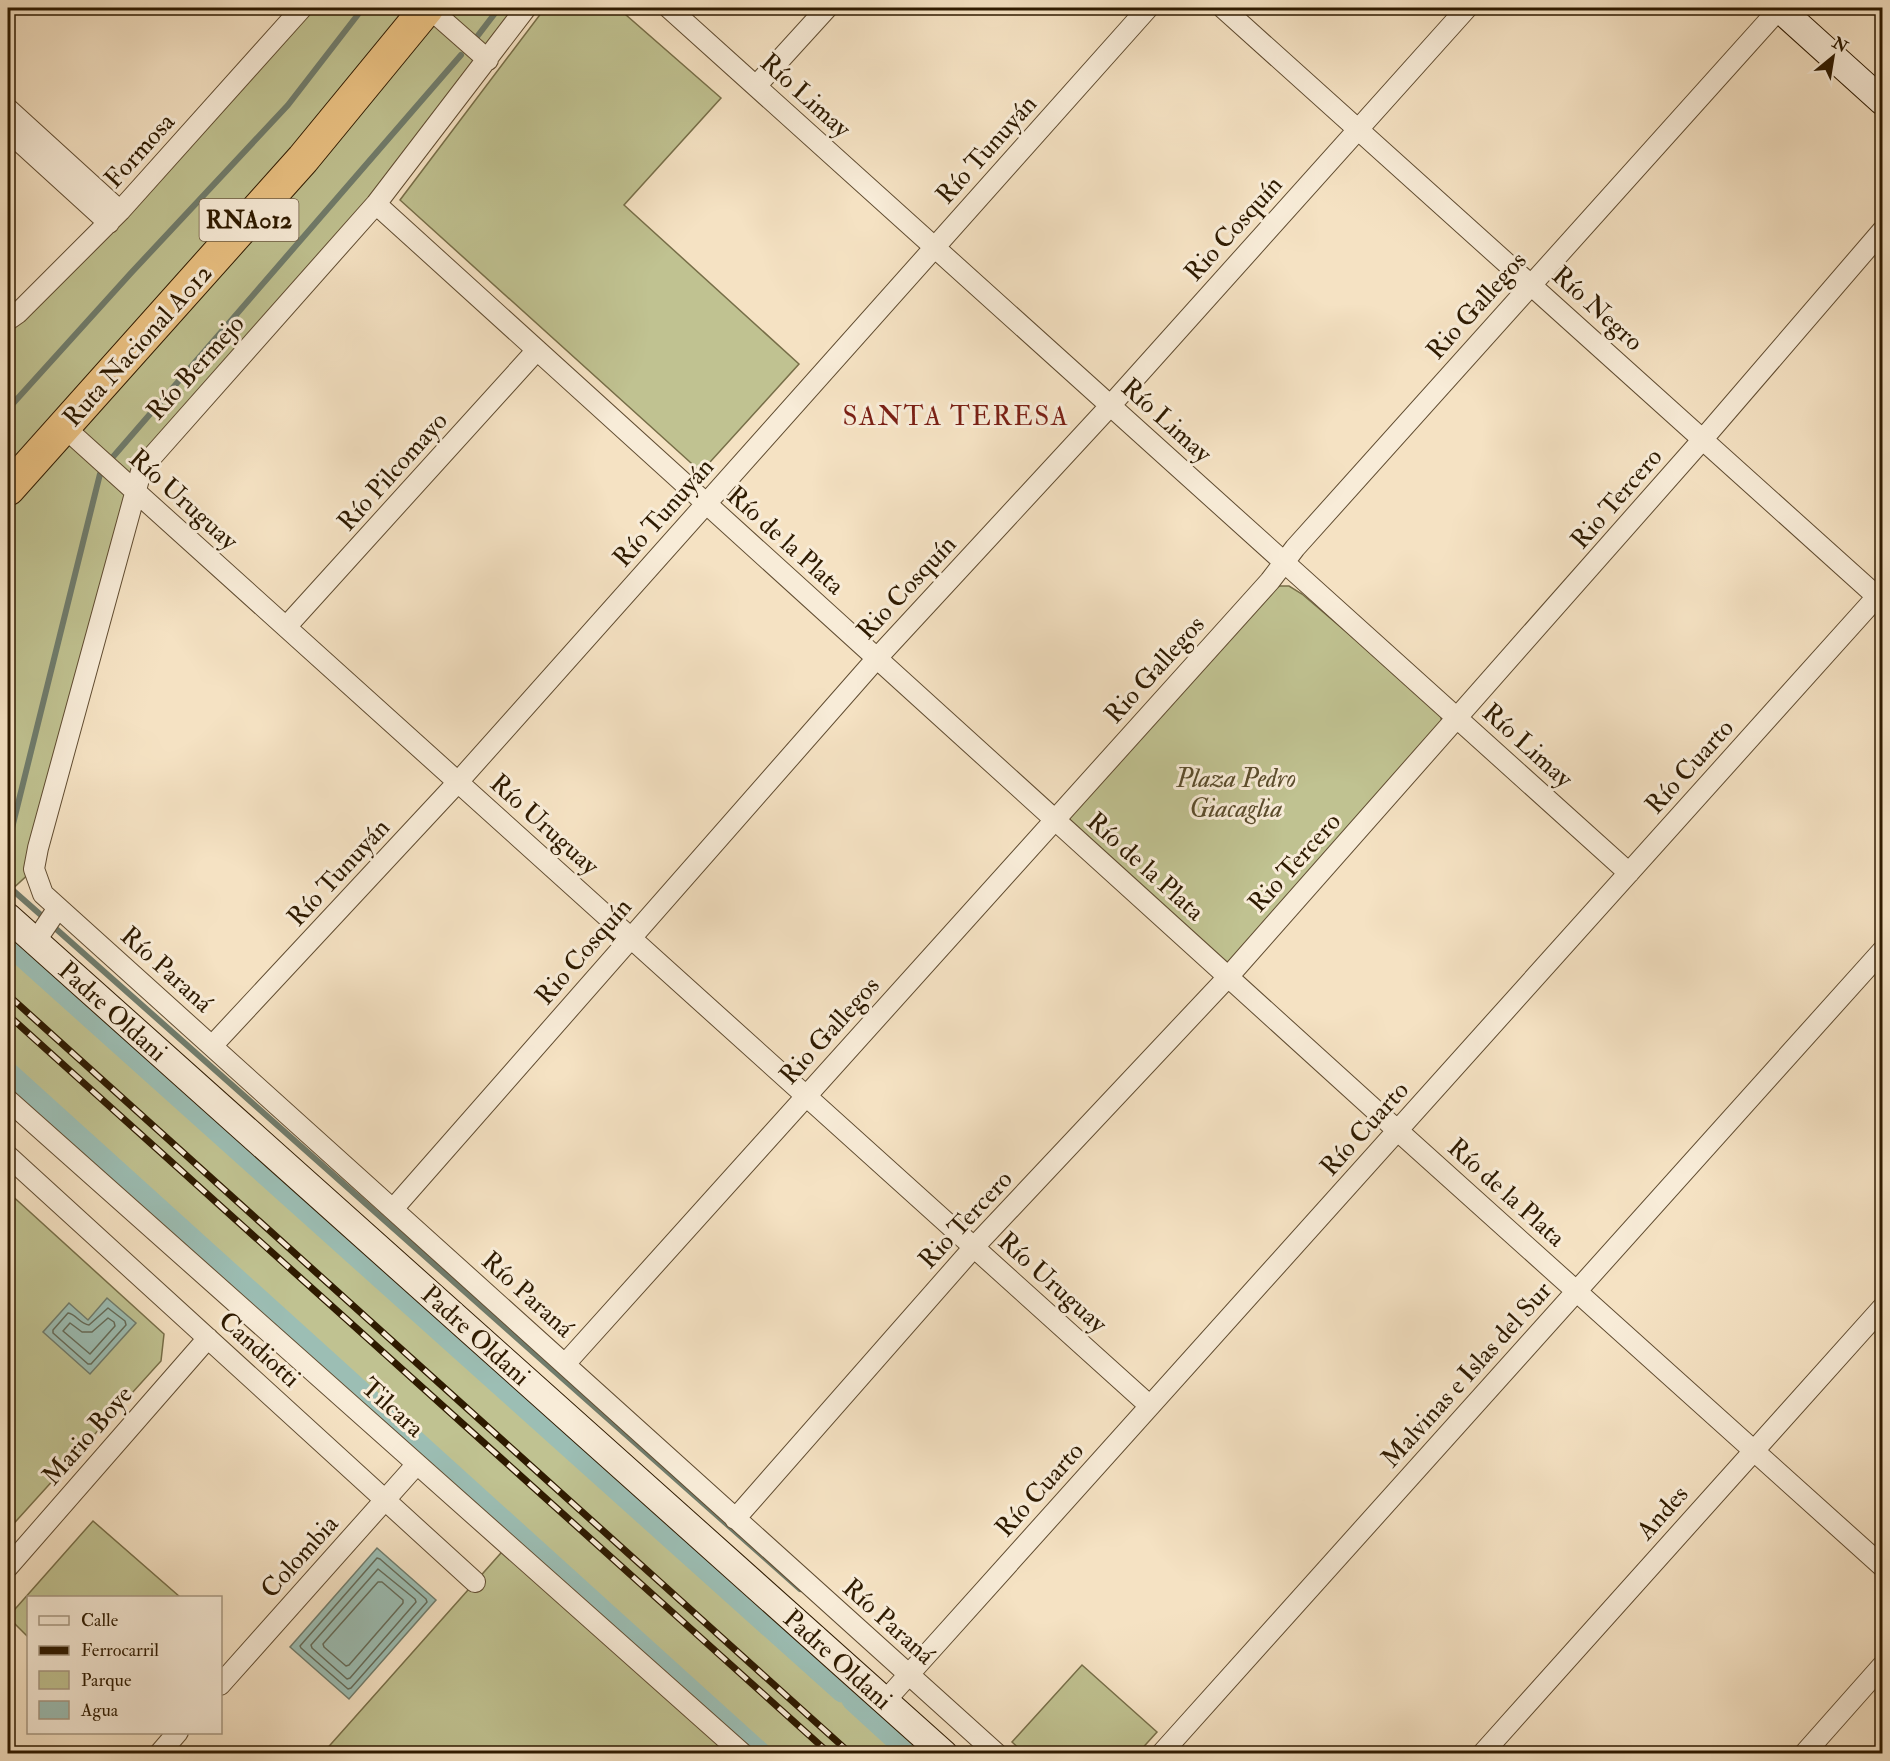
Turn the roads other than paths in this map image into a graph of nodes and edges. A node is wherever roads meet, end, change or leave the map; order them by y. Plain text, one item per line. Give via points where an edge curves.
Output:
1 (302, 8) edge
2 (428, 8) edge
3 (526, 8) edge
4 (669, 8) edge
5 (827, 8) edge
6 (1148, 8) edge
7 (1223, 8) edge
8 (1467, 8) edge
9 (1780, 8) edge
10 (488, 60) junction
11 (756, 86) junction
12 (1882, 101) edge
13 (8, 109) edge
14 (1358, 129) junction
15 (8, 131) edge
16 (376, 204) junction
17 (115, 217) junction
18 (1882, 231) edge
19 (935, 247) junction
20 (1531, 285) junction
21 (8, 320) edge
22 (537, 350) junction
23 (1110, 406) junction
24 (64, 427) junction
25 (1703, 439) junction
26 (8, 489) edge
27 (135, 491) junction
28 (706, 504) junction
29 (1284, 562) junction
30 (1881, 596) edge
31 (286, 627) junction
32 (877, 658) junction
33 (1457, 718) junction
34 (458, 782) junction
35 (1055, 819) junction
36 (34, 869) joint
37 (1629, 873) junction
38 (58, 908) junction
39 (8, 917) edge
40 (631, 938) junction
41 (35, 942) junction
42 (1882, 951) edge
43 (1228, 977) junction
44 (212, 1046) junction
45 (806, 1096) junction
46 (11, 1109) edge
47 (1398, 1130) junction
48 (8, 1156) edge
49 (393, 1209) junction
50 (974, 1247) junction
51 (1576, 1291) junction
52 (1882, 1308) edge
53 (208, 1338) junction
54 (565, 1364) junction
55 (1150, 1406) junction
56 (1754, 1450) junction
57 (417, 1464) junction
58 (386, 1500) junction
59 (735, 1519) junction
60 (1882, 1566) edge
61 (8, 1568) edge
62 (475, 1582) dead end
63 (1882, 1666) edge
64 (908, 1675) junction
65 (222, 1683) edge
66 (885, 1701) junction
67 (176, 1734) edge
68 (159, 1754) edge
69 (743, 1754) edge
70 (944, 1754) edge
71 (997, 1754) edge
72 (1161, 1754) edge
73 (1482, 1754) edge
74 (1804, 1754) edge

1 - 17 street, Formosa
2 - 10 street
2 - 24 highway, Ruta Nacional A012 / RNA012 via 303,159
3 - 10 street, Río Bermejo
4 - 11 street, Río Limay
5 - 11 street
6 - 19 street, Río Tunuyán
7 - 14 street, Río Negro
8 - 14 street, Rio Cosquín
9 - 12 main road
9 - 20 street, Rio Gallegos
10 - 16 street, Río Bermejo
11 - 19 street, Río Limay
13 - 17 street
14 - 20 street, Río Negro
14 - 23 street, Rio Cosquín
15 - 17 street
16 - 22 street, Río de la Plata
16 - 27 street, Río Bermejo via 142,468
17 - 21 street, Formosa
18 - 25 street, Rio Tercero
19 - 23 street, Río Limay
19 - 28 street, Río Tunuyán
20 - 25 street, Río Negro
20 - 29 street, Rio Gallegos
22 - 28 street, Río de la Plata
22 - 31 street, Río Pilcomayo
23 - 29 street, Río Limay
23 - 32 street, Rio Cosquín
24 - 26 highway, Ruta Nacional A012 / RNA012
24 - 27 street, Río Uruguay
25 - 30 street, Río Negro
25 - 33 street, Rio Tercero
27 - 31 street, Río Uruguay
27 - 36 street, Río Bermejo
28 - 32 street, Río de la Plata
28 - 34 street, Río Tunuyán
29 - 33 street, Río Limay
29 - 35 street, Rio Gallegos
30 - 37 street, Río Cuarto
31 - 34 street, Río Uruguay
32 - 35 street, Río de la Plata
32 - 40 street, Rio Cosquín
33 - 37 street, Río Limay
33 - 43 street, Rio Tercero
34 - 40 street, Río Uruguay
34 - 44 street, Río Tunuyán
35 - 43 street, Río de la Plata
35 - 45 street, Rio Gallegos
36 - 38 street, Río Paraná via 43,894
37 - 47 street, Río Cuarto
38 - 41 street
38 - 44 street, Río Paraná
39 - 41 main road, Padre Oldani
40 - 45 street, Río Uruguay
40 - 49 street, Rio Cosquín
41 - 66 main road, Padre Oldani
42 - 51 street, Malvinas e Islas del Sur
43 - 47 street, Río de la Plata
43 - 50 street, Rio Tercero
44 - 49 street, Río Paraná
45 - 50 street, Río Uruguay
45 - 54 street, Rio Gallegos
46 - 57 street, Tilcara
47 - 51 street, Río de la Plata
47 - 55 street, Río Cuarto
48 - 53 street, Candiotti
49 - 54 street, Río Paraná
50 - 55 street, Río Uruguay
50 - 59 street, Rio Tercero
51 - 56 street, Río de la Plata
51 - 72 street, Malvinas e Islas del Sur
52 - 56 street, Andes
53 - 58 street, Candiotti
53 - 61 street, Mario Boye
54 - 59 street, Río Paraná
55 - 64 street, Río Cuarto
56 - 60 street, Río de la Plata
56 - 73 street, Andes
57 - 58 street, Colombia
57 - 69 street, Tilcara
58 - 62 street, Candiotti
58 - 65 street, Colombia
59 - 64 street, Río Paraná
63 - 74 street
64 - 66 street, Río Cuarto
64 - 71 street, Río Paraná
66 - 70 main road, Padre Oldani
67 - 68 street

